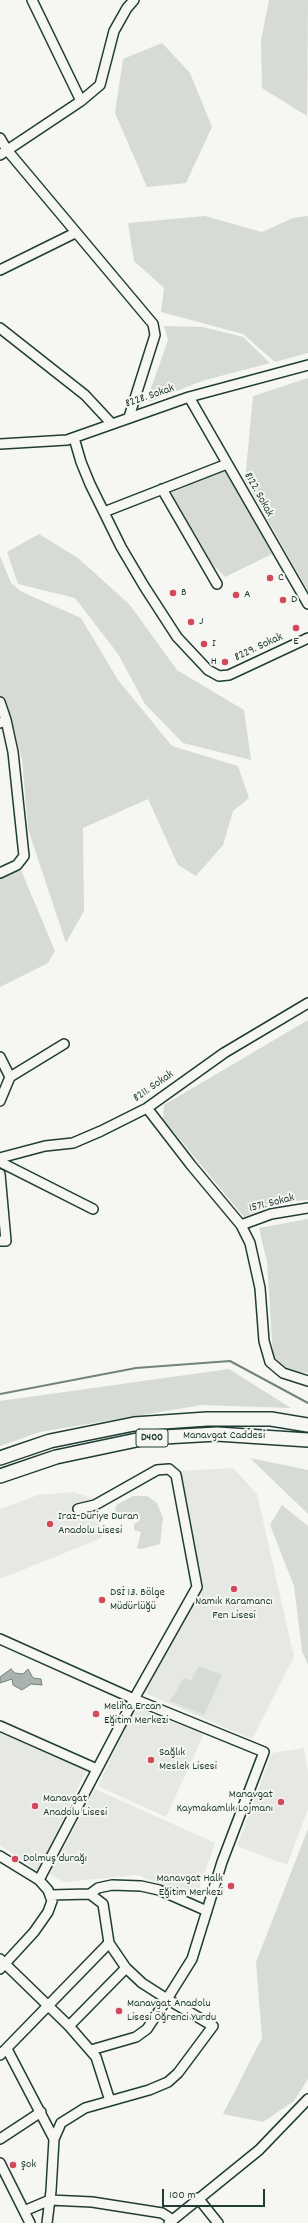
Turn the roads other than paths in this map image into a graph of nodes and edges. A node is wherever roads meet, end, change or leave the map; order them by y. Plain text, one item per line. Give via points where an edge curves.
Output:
1 (32, 0) edge
2 (134, 0) edge
3 (81, 101) junction
4 (0, 138) edge
5 (3, 153) edge
6 (75, 233) junction
7 (0, 270) edge
8 (0, 328) edge
9 (308, 365) edge
10 (189, 396) junction
11 (130, 417) junction
12 (112, 424) junction
13 (74, 438) junction
14 (0, 444) edge
15 (227, 464) junction
16 (162, 489) junction
17 (104, 512) junction
18 (217, 584) dead end
19 (308, 604) edge
20 (308, 638) edge
21 (0, 702) edge
22 (3, 721) edge
23 (0, 873) edge
24 (308, 1004) edge
25 (64, 1044) dead end
26 (0, 1057) edge
27 (10, 1076) junction
28 (0, 1101) edge
29 (147, 1108) junction
30 (0, 1160) edge
31 (0, 1174) edge
32 (308, 1208) edge
33 (93, 1209) dead end
34 (241, 1225) junction
35 (0, 1241) edge
36 (308, 1381) edge
37 (308, 1425) edge
38 (308, 1440) edge
39 (0, 1458) edge
40 (0, 1476) edge
41 (78, 1509) dead end
42 (0, 1639) edge
43 (134, 1699) junction
44 (0, 1726) edge
45 (97, 1769) junction
46 (0, 1856) edge
47 (39, 1880) junction
48 (90, 1894) junction
49 (50, 1895) junction
50 (207, 1911) junction
51 (109, 1943) junction
52 (1, 1964) edge
53 (126, 1968) junction
54 (167, 1999) junction
55 (46, 2005) junction
56 (69, 2026) junction
57 (91, 2050) junction
58 (4, 2052) edge
59 (308, 2099) edge
60 (110, 2101) junction
61 (41, 2112) junction
62 (54, 2138) junction
63 (0, 2139) edge
64 (0, 2163) edge
65 (0, 2176) edge
66 (198, 2198) junction
67 (50, 2200) junction
68 (24, 2211) junction
69 (169, 2222) edge
70 (25, 2223) edge
71 (30, 2223) edge
72 (47, 2223) edge
73 (218, 2223) edge

1 - 3 street
2 - 3 street via 114,31 100,84
3 - 5 street
4 - 5 street
5 - 6 street
6 - 7 street
6 - 11 street via 153,324 155,335
8 - 12 street via 84,395
9 - 10 street, 8228. Sokak
10 - 11 street, 8228. Sokak
10 - 15 street, 8122. Sokak
11 - 12 street, 8228. Sokak
12 - 13 street, 8228. Sokak
13 - 14 street, 8228. Sokak
13 - 17 street via 81,462
15 - 16 street
15 - 19 street, 8122. Sokak
16 - 17 street
16 - 18 street
17 - 20 street, 8229. Sokak via 121,547 160,613 208,670 219,676 230,675
21 - 22 street
22 - 23 street via 13,752 24,856 17,865
24 - 29 street, 8211. Sokak via 224,1053
25 - 27 street
26 - 27 street
27 - 28 street
29 - 30 street, 8211. Sokak via 101,1132 73,1143 45,1146
29 - 34 street
30 - 33 street
31 - 35 street via 6,1241
32 - 34 street, 1571. Sokak via 271,1214
34 - 36 street via 250,1242 260,1288 264,1341 270,1362 283,1373
37 - 39 highway, Manavgat Caddesi / D400 via 240,1419 134,1424 50,1441
38 - 40 highway, Manavgat Caddesi / D400 via 217,1434 146,1438 56,1458
41 - 43 street via 95,1505 157,1470 169,1469 176,1475 196,1587
42 - 43 street
43 - 45 street
43 - 50 street via 264,1752 222,1862
44 - 45 street
45 - 47 street
46 - 47 street
47 - 49 street
48 - 49 street
48 - 50 street via 98,1888 112,1885 141,1886 159,1890
48 - 51 street via 102,1904
49 - 52 street via 52,1901 48,1912 34,1932
50 - 54 street via 192,1959
51 - 53 street
51 - 55 street
52 - 55 street
53 - 54 street via 142,1983
53 - 56 street
54 - 57 street via 147,2029 136,2037
54 - 60 street via 213,2026 178,2073 168,2082
55 - 56 street
55 - 58 street
56 - 57 street
57 - 60 street via 100,2064
58 - 61 street
59 - 66 street via 259,2150
60 - 62 street via 74,2113 61,2123
61 - 62 street
61 - 63 street
62 - 67 street
64 - 68 street
65 - 70 street
66 - 69 street
66 - 73 street
67 - 68 street
67 - 69 street via 92,2202 162,2213
67 - 72 street
68 - 71 street

